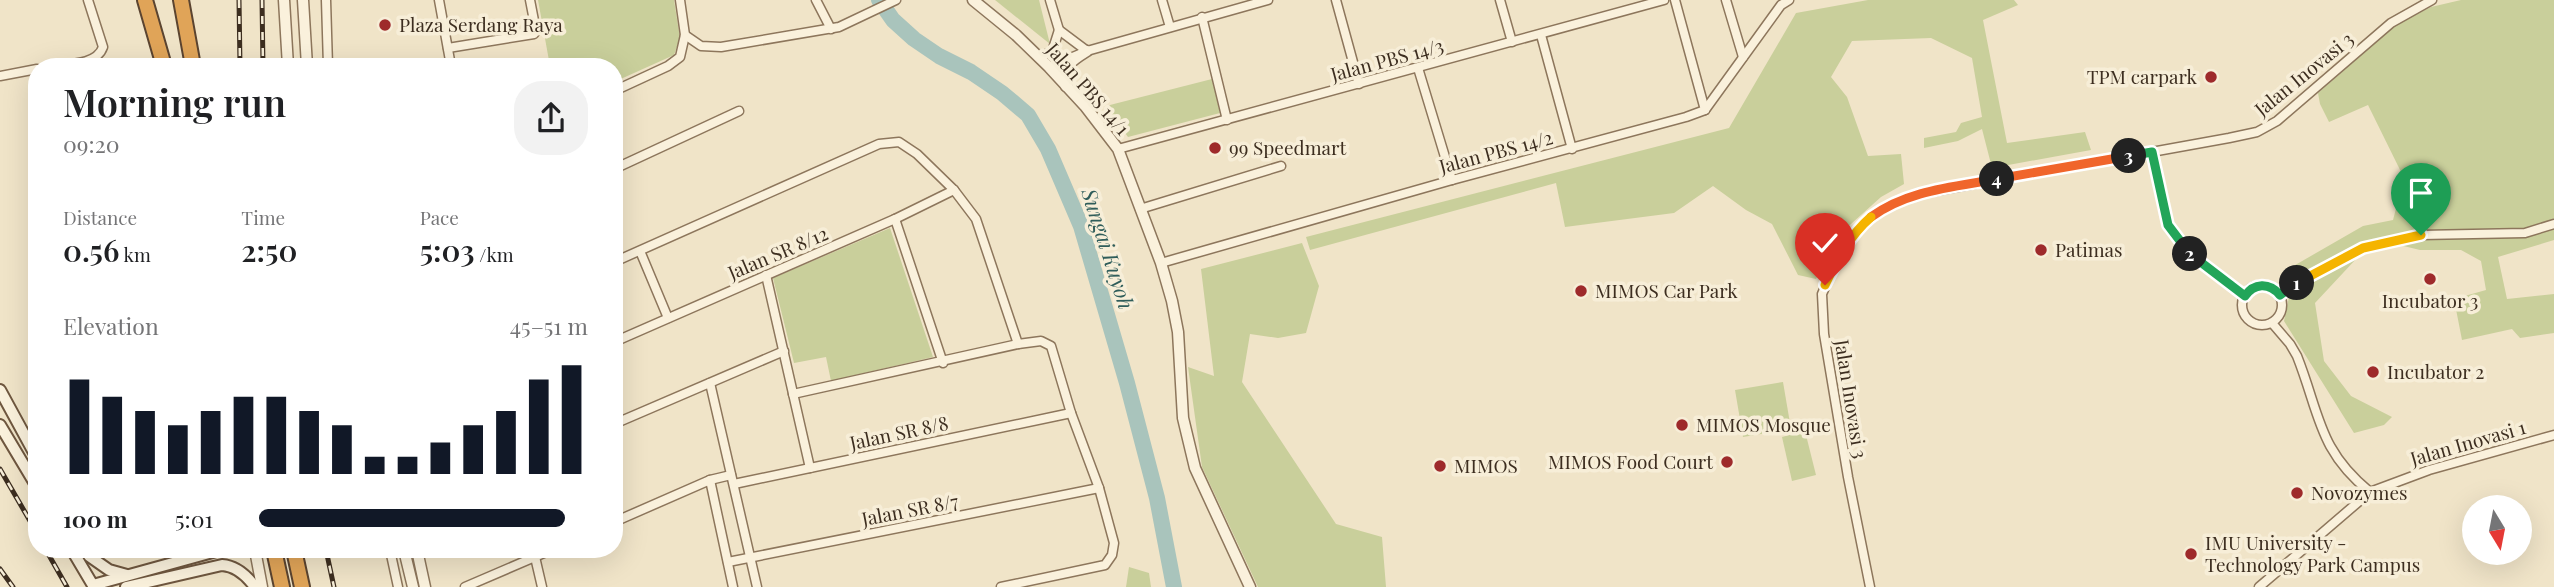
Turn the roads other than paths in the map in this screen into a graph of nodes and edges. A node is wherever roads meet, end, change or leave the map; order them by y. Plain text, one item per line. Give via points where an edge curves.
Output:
1 (88, 0) edge
2 (145, 0) edge
3 (181, 0) edge
4 (284, 0) edge
5 (303, 0) edge
6 (326, 0) edge
7 (439, 0) edge
8 (530, 0) edge
9 (680, 0) edge
10 (816, 0) edge
11 (896, 0) edge
12 (973, 0) edge
13 (1050, 0) edge
14 (1162, 0) edge
15 (1268, 0) edge
16 (1336, 0) edge
17 (1500, 0) edge
18 (1664, 0) edge
19 (1675, 0) edge
20 (1726, 0) edge
21 (1789, 0) edge
22 (2432, 0) edge
23 (1202, 17) junction
24 (1170, 27) junction
25 (835, 28) junction
26 (1059, 30) junction
27 (685, 35) junction
28 (1541, 35) junction
29 (1512, 42) junction
30 (448, 48) junction
31 (1087, 51) junction
32 (1038, 57) junction
33 (1743, 57) junction
34 (94, 58) edge
35 (162, 58) edge
36 (192, 58) edge
37 (288, 58) edge
38 (307, 58) edge
39 (328, 58) edge
40 (450, 58) edge
41 (1049, 67) junction
42 (1418, 68) junction
43 (28, 71) edge
44 (0, 76) edge
45 (1359, 84) junction
46 (623, 86) edge
47 (1067, 86) junction
48 (1705, 110) junction
49 (739, 111) dead end
50 (1227, 120) junction
51 (1118, 149) junction
52 (1572, 149) junction
53 (2152, 152) junction
54 (623, 165) edge
55 (1281, 166) dead end
56 (1452, 180) junction
57 (954, 190) junction
58 (1140, 209) junction
59 (895, 219) junction
60 (2554, 224) edge
61 (640, 251) junction
62 (623, 258) edge
63 (1161, 263) junction
64 (766, 275) junction
65 (2280, 295) junction
66 (2245, 296) junction
67 (668, 318) junction
68 (2272, 323) junction
69 (623, 338) edge
70 (1018, 344) junction
71 (784, 351) junction
72 (943, 363) junction
73 (710, 383) junction
74 (0, 390) edge
75 (793, 394) junction
76 (4, 405) edge
77 (1072, 413) junction
78 (623, 420) edge
79 (0, 425) edge
80 (2554, 435) edge
81 (28, 444) edge
82 (810, 468) junction
83 (28, 472) edge
84 (732, 479) junction
85 (710, 480) junction
86 (1098, 488) junction
87 (2370, 492) junction
88 (623, 518) edge
89 (78, 558) edge
90 (90, 558) edge
91 (94, 558) edge
92 (191, 558) edge
93 (257, 558) edge
94 (276, 558) edge
95 (296, 558) edge
96 (392, 558) edge
97 (406, 558) edge
98 (419, 558) edge
99 (533, 558) edge
100 (535, 558) edge
101 (750, 558) junction
102 (728, 562) junction
103 (130, 575) junction
104 (98, 585) edge
105 (139, 585) edge
106 (126, 587) edge
107 (255, 587) edge
108 (262, 587) edge
109 (282, 587) edge
110 (302, 587) edge
111 (398, 587) edge
112 (413, 587) edge
113 (425, 587) edge
114 (465, 587) edge
115 (542, 587) edge
116 (733, 587) edge
117 (757, 587) edge
118 (1001, 587) edge
119 (1250, 587) edge
120 (1870, 587) edge
121 (2259, 587) edge

1 - 34 street via 103,47
2 - 35 highway
3 - 36 highway
4 - 37 street
5 - 38 street
6 - 39 street
7 - 30 street
8 - 30 street via 534,34
9 - 27 street
10 - 25 street
11 - 25 street
12 - 32 street, Jalan PBS 14/1
13 - 26 street
14 - 24 street
15 - 23 street
16 - 45 street
17 - 29 street
18 - 28 street, Jalan PBS 14/3
19 - 48 street
20 - 33 street
21 - 33 street
22 - 53 street, Jalan Inovasi 3 via 2391,23 2268,128
23 - 24 street
23 - 50 street
24 - 31 street
25 - 27 street via 721,47 701,46
26 - 31 street
26 - 32 street via 1052,52
27 - 46 street via 680,57
28 - 29 street, Jalan PBS 14/3
28 - 52 street
29 - 42 street, Jalan PBS 14/3
30 - 40 street
31 - 41 street
31 - 47 street via 1065,70
32 - 41 street, Jalan PBS 14/1
33 - 48 street
41 - 47 street, Jalan PBS 14/1
42 - 45 street, Jalan PBS 14/3
42 - 56 street
43 - 44 street
45 - 50 street, Jalan PBS 14/3
47 - 51 street, Jalan PBS 14/1
48 - 52 street, Jalan PBS 14/2
49 - 54 street
50 - 51 street, Jalan PBS 14/3
51 - 58 street, Jalan PBS 14/1
52 - 56 street, Jalan PBS 14/2
53 - 66 street via 2168,225 2193,257
53 - 120 street, Jalan Inovasi 3 via 1914,195 1873,216 1840,253 1822,294 1824,322
55 - 58 street
56 - 63 street, Jalan PBS 14/2
57 - 59 street, Jalan SR 8/12
57 - 61 street via 899,142 879,144
57 - 70 street via 976,219
58 - 63 street, Jalan PBS 14/1
59 - 64 street, Jalan SR 8/12
59 - 72 street
60 - 65 street via 2525,233 2421,235 2363,248
61 - 62 street
61 - 67 street
63 - 119 street, Jalan PBS 14/1 via 1178,332 1183,418 1195,468
64 - 67 street, Jalan SR 8/12
64 - 71 street
65 - 66 street via 2264,285
65 - 68 street via 2281,314
66 - 68 street via 2242,306 2248,320
67 - 69 street, Jalan SR 8/12
68 - 87 street via 2297,356 2324,438 2344,467
70 - 72 street
70 - 77 street via 1041,341 1051,346
71 - 73 street
71 - 75 street
72 - 75 street
73 - 78 street
73 - 84 street
74 - 76 main road
75 - 82 street
76 - 81 main road
77 - 82 street, Jalan SR 8/8
77 - 86 street
79 - 83 main road
80 - 87 street, Jalan Inovasi 1 via 2429,470
82 - 84 street, Jalan SR 8/8
84 - 85 street, Jalan SR 8/8
84 - 101 street
85 - 88 street, Jalan SR 8/8
85 - 102 street
86 - 101 street, Jalan SR 8/7
86 - 118 street via 1114,543 1105,565
87 - 121 street, Jalan Inovasi 1
89 - 104 main road
90 - 104 main road
91 - 103 main road via 109,570
92 - 103 main road
93 - 108 street
94 - 109 highway
95 - 110 highway
96 - 111 street
97 - 112 street
98 - 113 street
99 - 114 street
100 - 115 street
101 - 102 street, Jalan SR 8/7
101 - 117 street
102 - 116 street
103 - 104 main road
105 - 106 main road
105 - 107 main road via 222,565 237,569

